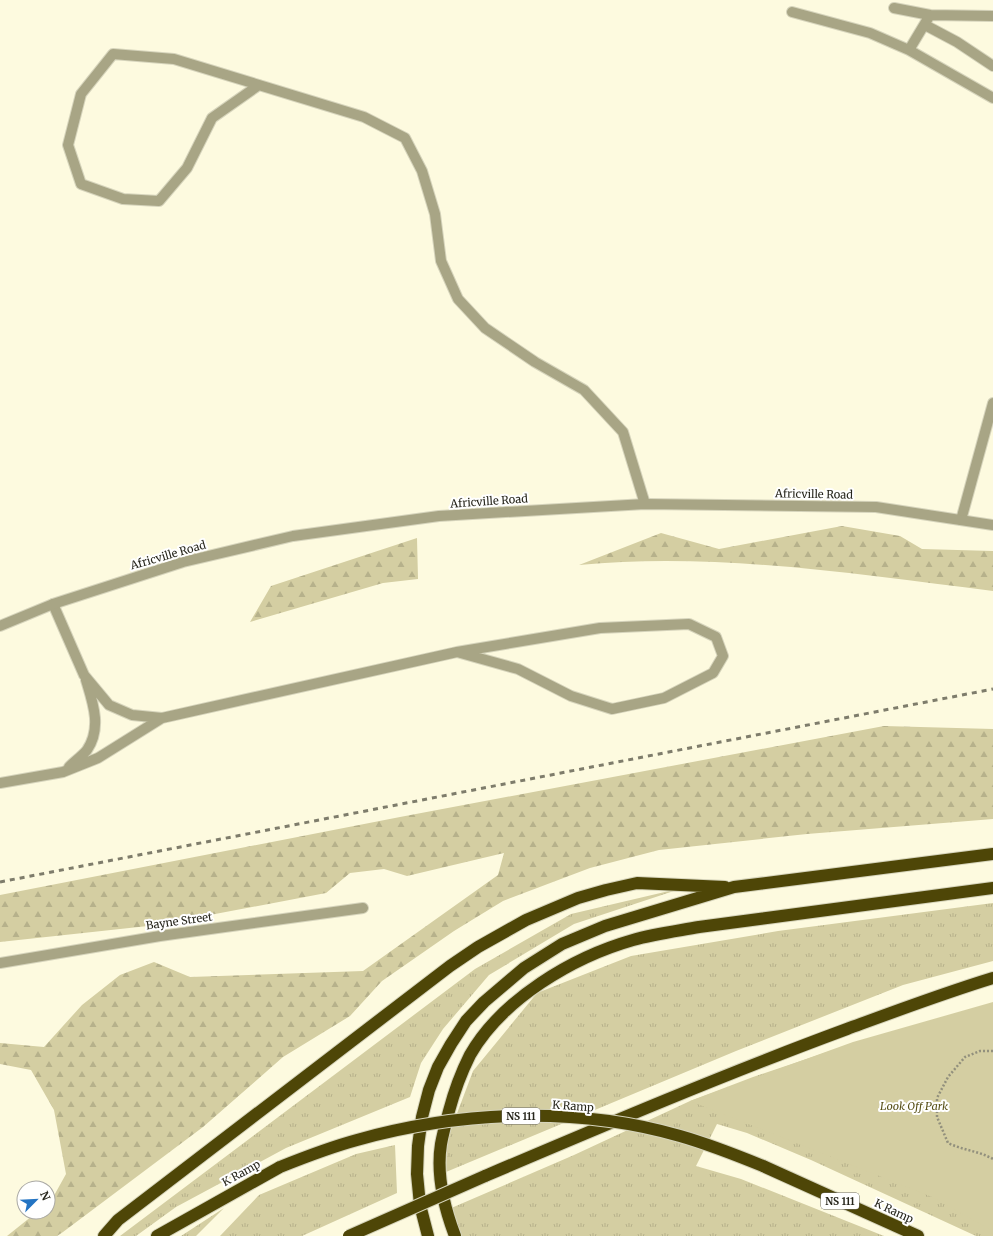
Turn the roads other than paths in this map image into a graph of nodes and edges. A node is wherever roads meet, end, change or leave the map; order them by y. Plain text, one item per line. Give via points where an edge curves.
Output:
1 (894, 8) dead end
2 (792, 12) dead end
3 (930, 15) junction
4 (993, 16) edge
5 (925, 25) junction
6 (909, 50) junction
7 (993, 66) edge
8 (259, 85) junction
9 (993, 98) edge
10 (993, 403) edge
11 (645, 504) junction
12 (961, 520) junction
13 (993, 525) edge
14 (53, 604) junction
15 (0, 626) edge
16 (457, 652) junction
17 (84, 675) junction
18 (162, 718) junction
19 (63, 772) junction
20 (0, 783) edge
21 (993, 854) edge
22 (734, 887) junction
23 (993, 888) edge
24 (362, 908) dead end
25 (0, 963) edge
26 (993, 978) edge
27 (104, 1236) edge
28 (157, 1236) edge
29 (349, 1236) edge
30 (428, 1236) edge
31 (455, 1236) edge
32 (918, 1236) edge

1 - 3 street
2 - 6 street via 870,33
3 - 4 street
3 - 5 street
5 - 6 street
5 - 7 street
6 - 9 street
8 - 8 street via 174,59 113,54 81,94 68,145 80,184 123,199 159,201 187,168 212,118
8 - 11 street via 364,117 405,138 422,171 435,214 441,261 458,299 485,328 535,362 584,390 623,432
10 - 12 street
11 - 12 street, Africville Road via 876,508
11 - 14 street, Africville Road via 439,516 293,536 183,562
12 - 13 street, Africville Road
14 - 15 street, Africville Road
14 - 17 street
16 - 16 street via 600,628 689,624 716,637 723,656 713,674 664,698 612,709 571,696 518,669
16 - 18 street
17 - 18 street via 109,705 132,715
17 - 19 street via 95,708 95,734 87,750
18 - 19 street via 98,758
19 - 20 street
21 - 22 highway
22 - 27 highway via 637,883 578,898 501,933 461,958 419,990 118,1220
22 - 30 highway via 605,926 562,944 524,968 466,1021 438,1067 422,1117 417,1174 420,1206
23 - 31 highway via 652,935 592,955 555,974 501,1016 471,1054 460,1076 452,1097 441,1145 440,1172 444,1199
24 - 25 street, Bayne Street via 160,936
26 - 29 highway, bridge via 911,1005 722,1076
28 - 32 highway, K Ramp / NS 111, bridge via 280,1167 356,1140 414,1126 473,1118 532,1116 592,1120 652,1130 709,1145 763,1166

